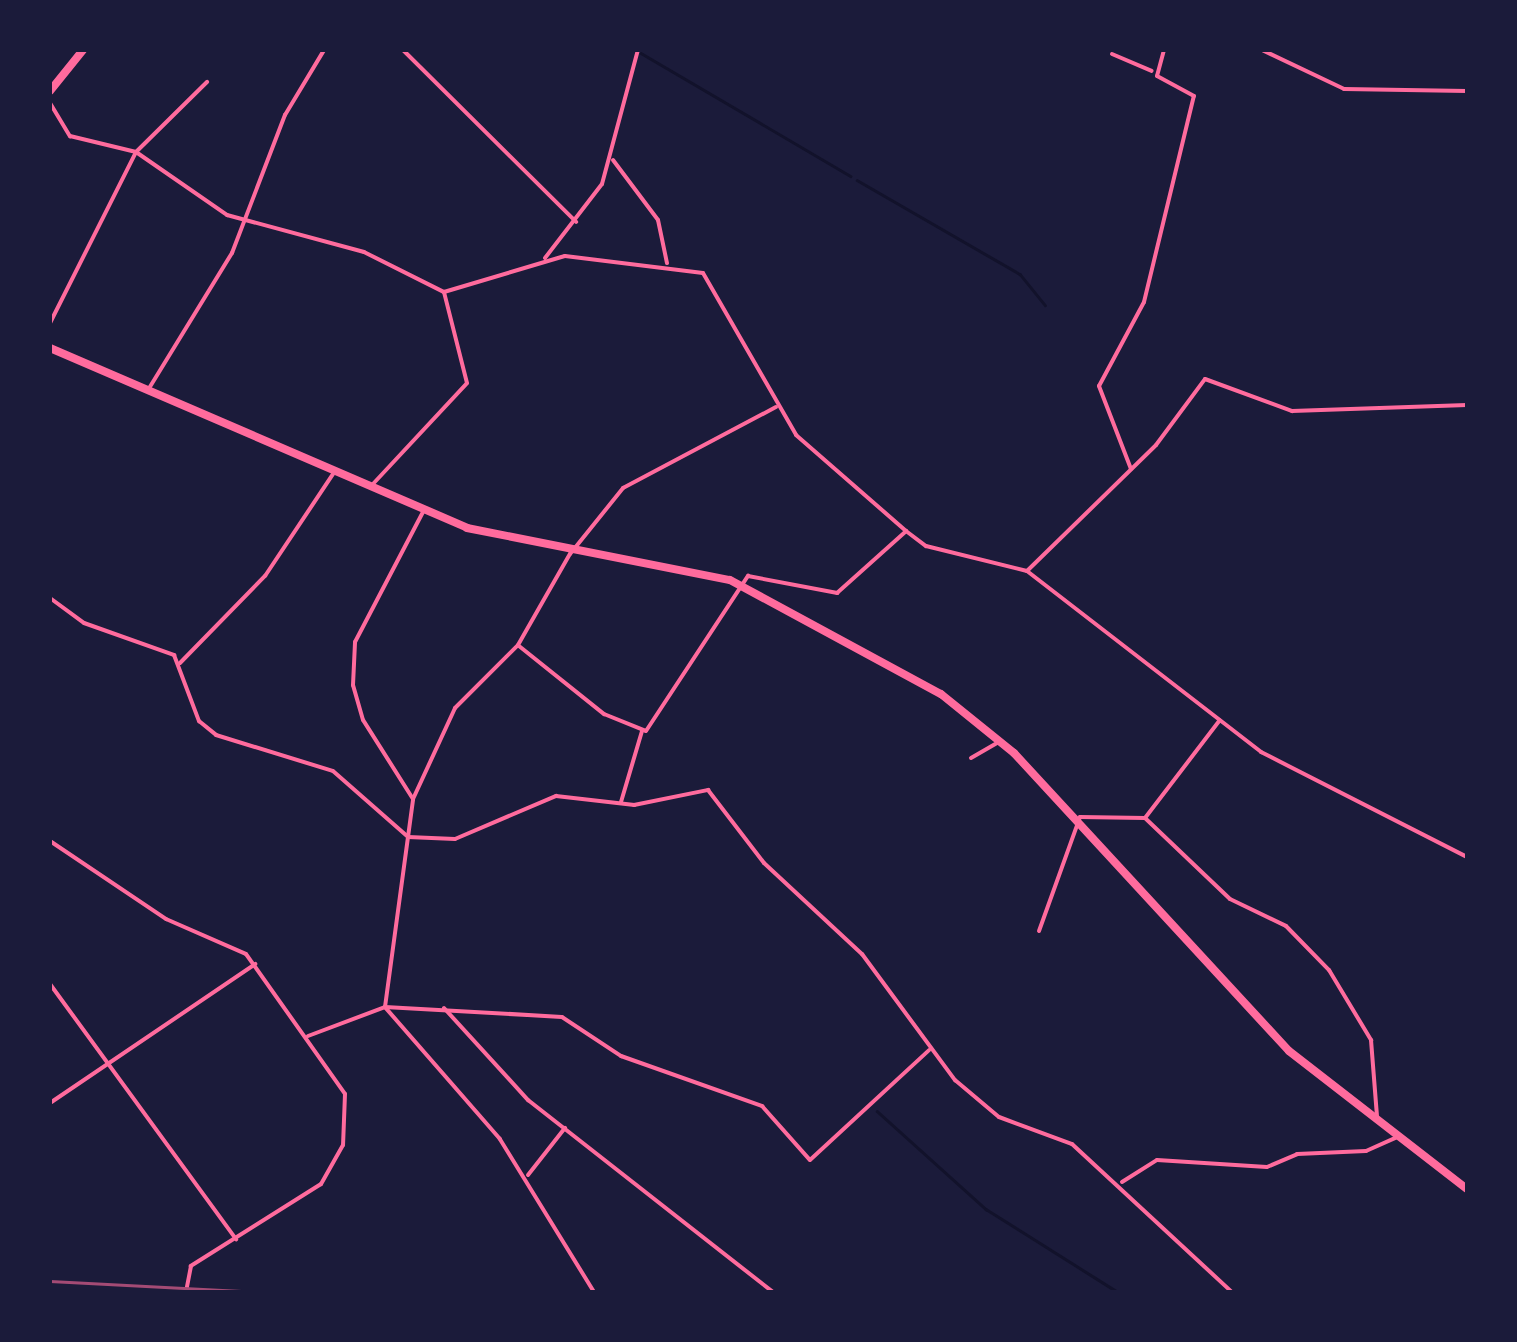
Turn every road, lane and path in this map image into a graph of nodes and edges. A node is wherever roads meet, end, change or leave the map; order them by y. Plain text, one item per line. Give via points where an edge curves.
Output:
1 (83, 50) edge
2 (324, 50) edge
3 (403, 50) edge
4 (638, 50) edge
5 (1164, 50) edge
6 (1262, 50) edge
7 (1112, 54) dead end
8 (1154, 70) junction
9 (207, 82) dead end
10 (50, 91) edge
11 (1467, 91) edge
12 (50, 103) edge
13 (136, 152) junction
14 (612, 160) junction
15 (246, 218) junction
16 (576, 222) junction
17 (545, 258) junction
18 (667, 263) junction
19 (444, 292) junction
20 (50, 322) edge
21 (50, 348) edge
22 (148, 390) junction
23 (1467, 405) edge
24 (778, 406) junction
25 (1130, 469) junction
26 (334, 472) junction
27 (370, 486) junction
28 (423, 510) junction
29 (906, 531) junction
30 (574, 549) junction
31 (1027, 570) junction
32 (742, 586) junction
33 (50, 598) edge
34 (518, 645) junction
35 (180, 663) junction
36 (1220, 720) junction
37 (642, 731) junction
38 (1000, 740) junction
39 (971, 758) dead end
40 (413, 799) junction
41 (621, 802) junction
42 (1146, 818) junction
43 (1078, 822) junction
44 (408, 836) junction
45 (50, 840) edge
46 (1467, 858) edge
47 (1039, 931) dead end
48 (256, 964) junction
49 (50, 984) edge
50 (385, 1007) junction
51 (444, 1008) junction
52 (308, 1036) junction
53 (930, 1050) junction
54 (113, 1058) junction
55 (50, 1102) edge
56 (1377, 1122) junction
57 (566, 1128) junction
58 (1398, 1137) junction
59 (526, 1177) junction
60 (1122, 1182) junction
61 (1467, 1189) edge
62 (236, 1239) junction
63 (186, 1292) edge
64 (594, 1292) edge
65 (773, 1292) edge
66 (1232, 1292) edge

1 - 10 main road
2 - 15 street via 285,115
3 - 16 street
4 - 14 street
5 - 8 street
6 - 11 street via 1344,89
7 - 8 street
8 - 25 street via 1194,96 1144,302 1099,386
9 - 13 street
12 - 13 street via 70,136
13 - 15 street via 209,206
13 - 20 street
14 - 16 street
14 - 18 street via 658,220
15 - 19 street via 378,257
15 - 22 street
16 - 17 street
17 - 18 street
17 - 19 street
18 - 24 street via 704,273
19 - 27 street via 467,383
21 - 22 main road
22 - 26 main road
23 - 25 street via 1292,411 1204,378
24 - 29 street via 823,463
24 - 30 street via 635,478
25 - 31 street
26 - 27 main road
26 - 35 street via 265,576
27 - 28 main road
28 - 30 main road
28 - 40 street via 355,642 363,720
29 - 31 street via 926,546
29 - 32 street via 837,593 748,576
30 - 32 main road
30 - 34 street
31 - 36 street
32 - 37 street
32 - 38 main road via 941,694
33 - 35 street
34 - 37 street via 604,714
34 - 40 street via 455,708
35 - 44 street via 200,721 216,736 302,755 351,782
36 - 42 street
36 - 46 street via 1261,752
37 - 41 street
38 - 39 street
38 - 43 main road
40 - 44 street
41 - 44 street via 556,796 455,839
41 - 53 street via 697,788 715,795 764,862 862,954
42 - 43 street
42 - 56 street via 1230,899 1286,926 1328,970 1372,1040
43 - 47 street
43 - 56 main road via 1282,1043
44 - 50 street
45 - 48 street via 166,919
48 - 52 street
48 - 54 street
49 - 54 street
50 - 51 street
50 - 52 street
50 - 59 street
51 - 53 street via 562,1017 621,1056 762,1106 810,1160
51 - 57 street
52 - 62 street via 344,1094 343,1146 321,1184
53 - 60 street via 1000,1117 1072,1144
54 - 55 street
54 - 62 street
56 - 58 main road
57 - 59 street
57 - 65 street
58 - 60 street via 1268,1167 1157,1160
58 - 61 main road
59 - 64 street
60 - 66 street
62 - 63 street via 190,1266

